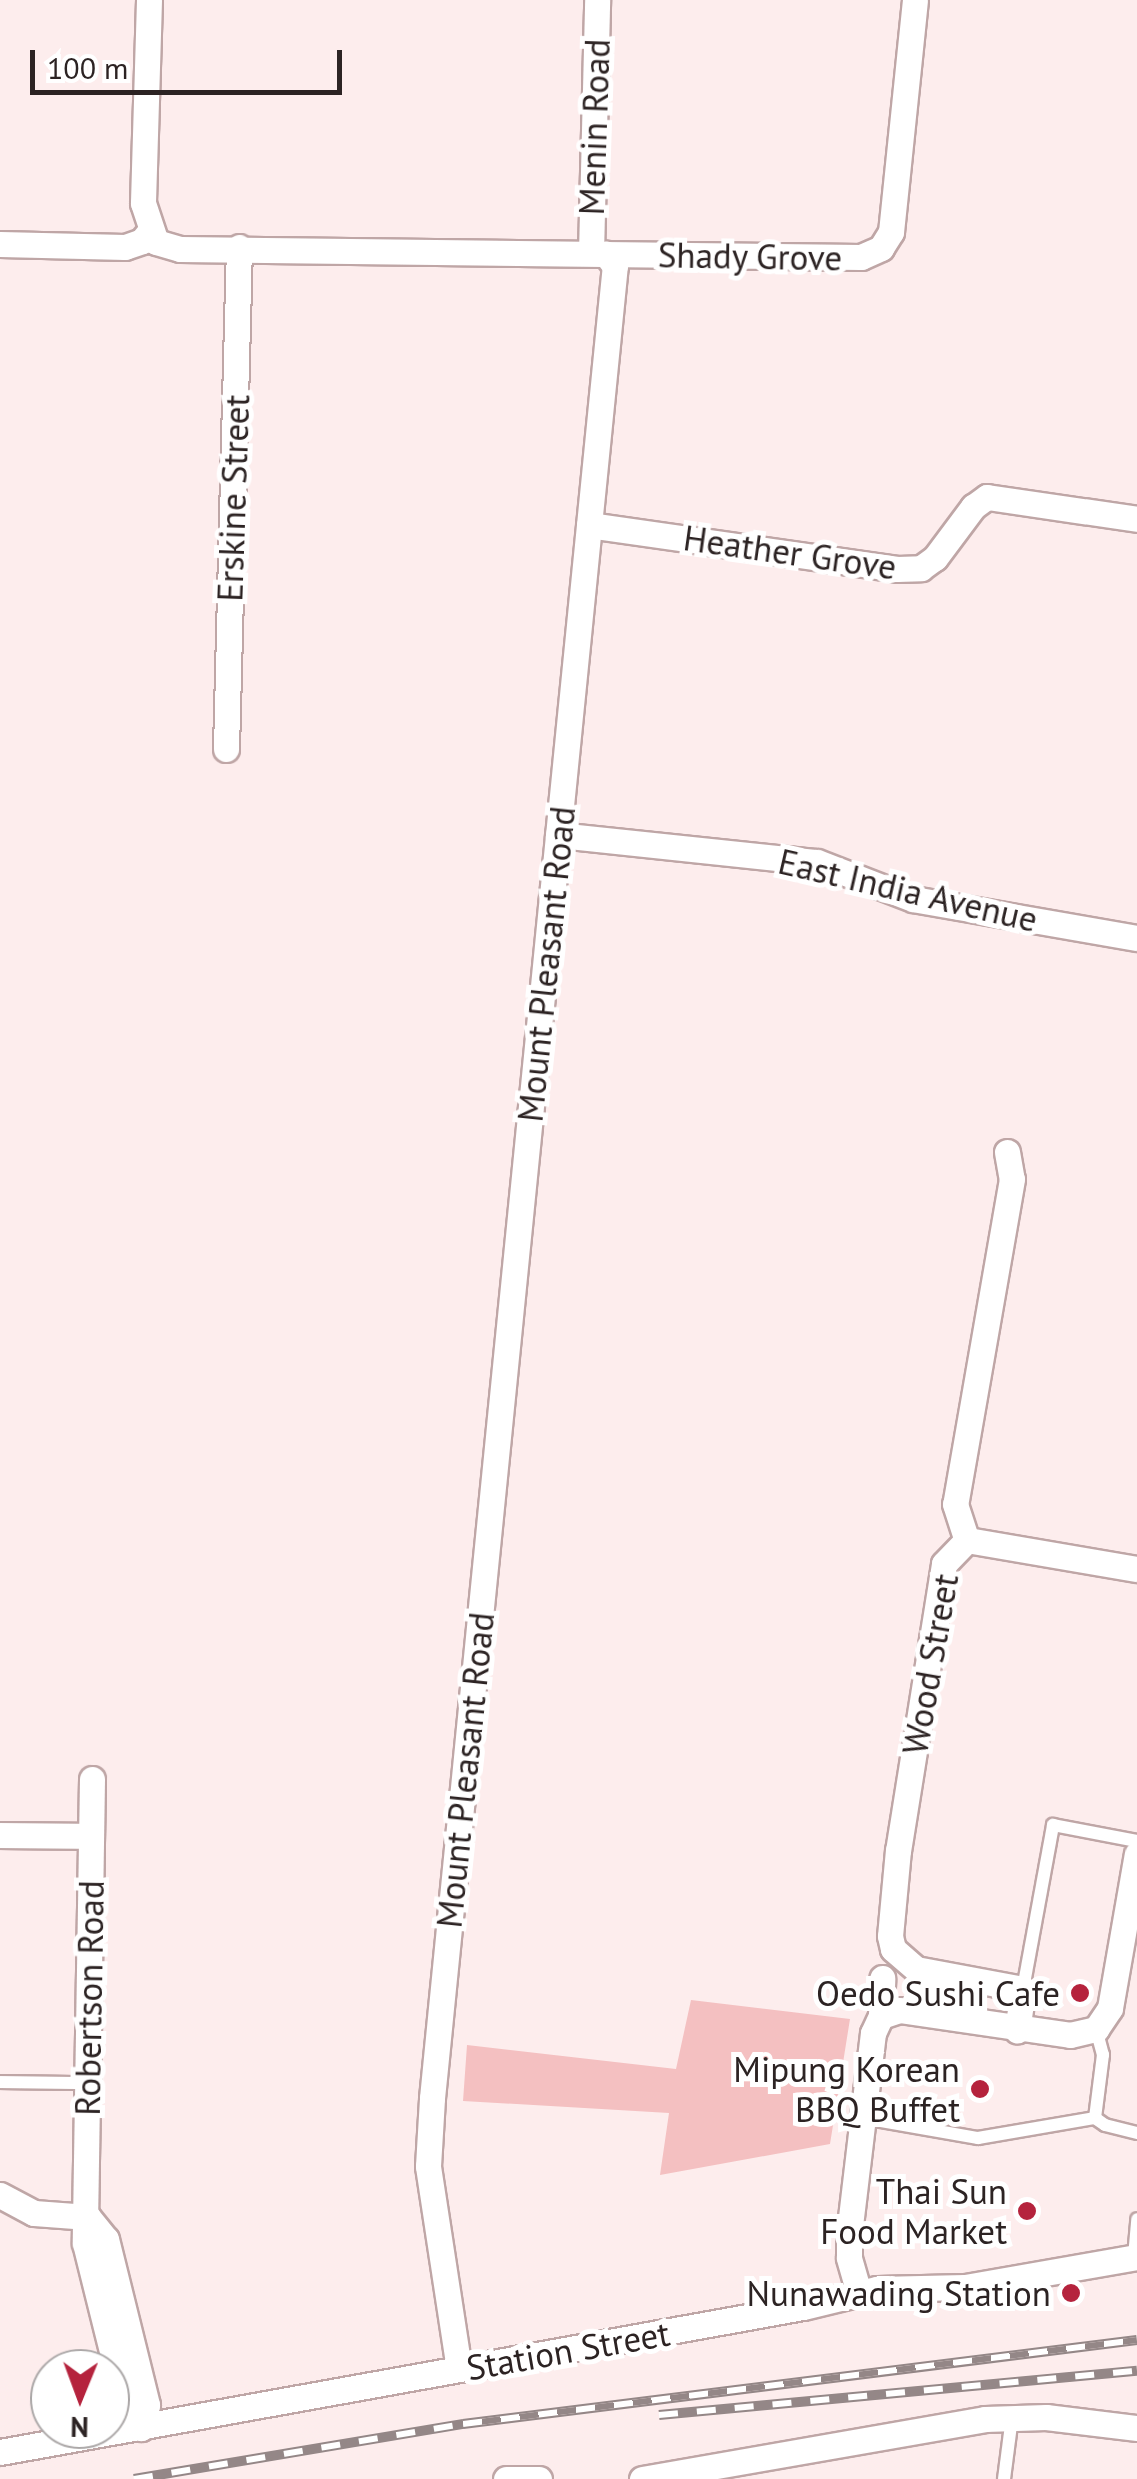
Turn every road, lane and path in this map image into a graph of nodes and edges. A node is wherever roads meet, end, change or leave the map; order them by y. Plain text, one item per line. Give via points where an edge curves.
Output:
1 (148, 0) edge
2 (598, 0) edge
3 (915, 0) edge
4 (149, 232) junction
5 (0, 244) edge
6 (240, 247) junction
7 (598, 253) junction
8 (1137, 519) edge
9 (589, 524) junction
10 (226, 749) dead end
11 (558, 835) junction
12 (1137, 938) edge
13 (1007, 1152) dead end
14 (968, 1540) junction
15 (1137, 1569) edge
16 (92, 1779) dead end
17 (0, 1836) edge
18 (91, 1836) junction
19 (1137, 1841) edge
20 (1137, 1854) edge
21 (882, 1978) dead end
22 (1023, 1988) junction
23 (881, 2016) junction
24 (1096, 2029) junction
25 (1017, 2031) junction
26 (0, 2082) edge
27 (88, 2082) junction
28 (864, 2118) junction
29 (1096, 2118) junction
30 (1137, 2133) edge
31 (0, 2195) edge
32 (88, 2217) junction
33 (1137, 2219) edge
34 (1135, 2257) edge
35 (858, 2293) junction
36 (459, 2369) junction
37 (1012, 2417) junction
38 (141, 2428) junction
39 (1137, 2428) edge
40 (0, 2452) edge
41 (506, 2479) edge
42 (539, 2479) edge
43 (642, 2479) edge
44 (1004, 2479) edge

1 - 4 street via 143,203
2 - 7 street, Menin Road
3 - 7 street, Shady Grove via 891,232 881,248 861,258
4 - 5 street via 125,247
4 - 6 street via 156,242 180,249
6 - 7 street
6 - 10 street, Erskine Street
7 - 9 street, Mount Pleasant Road via 615,266
8 - 9 street, Heather Grove via 987,496 935,558 920,568 897,569
9 - 11 street, Mount Pleasant Road
11 - 12 street, East India Avenue via 817,862 913,898
11 - 36 street, Mount Pleasant Road via 431,2115 428,2166
13 - 14 street, Wood Street via 1012,1180 955,1504
14 - 15 street
14 - 22 street, Wood Street via 944,1564 890,1936 892,1949 916,1969
16 - 18 street, Robertson Road
17 - 18 street
18 - 27 street, Robertson Road
19 - 22 lane via 1053,1826
20 - 24 street via 1110,2008
21 - 23 street
22 - 25 street
23 - 25 street via 900,2010
23 - 28 street via 873,2033
24 - 25 street via 1070,2036
24 - 29 lane via 1102,2055
26 - 27 lane
27 - 32 street, Robertson Road
28 - 29 lane via 978,2138
28 - 35 street via 848,2257
29 - 30 lane
31 - 32 street via 34,2213
32 - 38 street, Robertson Road via 85,2243 126,2408
33 - 34 lane
34 - 35 street, Station Street via 965,2287
35 - 36 street, Station Street
36 - 38 street, Station Street
37 - 39 street
37 - 43 street
37 - 44 lane
38 - 40 street, Station Street
41 - 42 street

